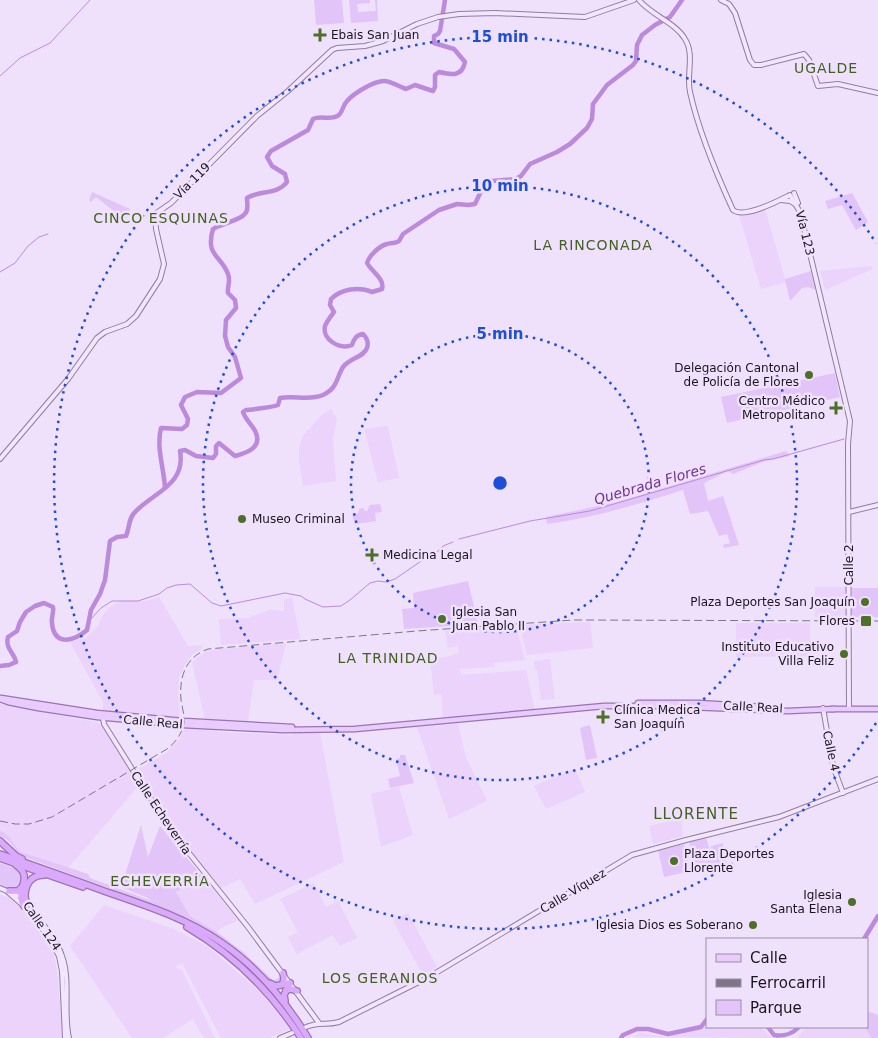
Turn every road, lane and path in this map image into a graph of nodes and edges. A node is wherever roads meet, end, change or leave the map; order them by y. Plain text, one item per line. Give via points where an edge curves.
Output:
1 (634, 0) edge
2 (639, 0) edge
3 (721, 0) edge
4 (878, 93) edge
5 (794, 193) dead end
6 (799, 208) junction
7 (0, 459) edge
8 (878, 505) edge
9 (849, 512) junction
10 (0, 699) edge
11 (32, 703) junction
12 (698, 703) junction
13 (722, 705) junction
14 (736, 705) junction
15 (611, 706) junction
16 (52, 707) junction
17 (684, 707) junction
18 (38, 708) junction
19 (708, 708) junction
20 (727, 708) junction
21 (823, 709) junction
22 (849, 709) junction
23 (752, 710) junction
24 (878, 710) edge
25 (97, 713) junction
26 (103, 718) junction
27 (154, 718) junction
28 (256, 724) junction
29 (276, 726) junction
30 (308, 729) junction
31 (265, 730) junction
32 (878, 779) edge
33 (843, 793) junction
34 (0, 840) edge
35 (0, 854) edge
36 (0, 859) edge
37 (69, 880) junction
38 (25, 886) junction
39 (0, 889) edge
40 (8, 892) junction
41 (20, 896) junction
42 (26, 906) junction
43 (249, 966) junction
44 (283, 973) junction
45 (290, 983) junction
46 (282, 984) junction
47 (286, 990) junction
48 (296, 991) junction
49 (287, 1005) junction
50 (319, 1023) junction
51 (306, 1027) dead end
52 (292, 1033) dead end
53 (67, 1038) edge
54 (280, 1038) edge
55 (301, 1038) edge
56 (308, 1038) edge

1 - 7 main road, Vía 119 via 585,16 495,13 439,18 414,25 383,41 328,52 292,88 256,116 171,203 155,214 164,264 160,279 131,321 97,338 68,379
2 - 6 main road, Vía 123 via 681,34 687,44 691,95 704,139 733,210 744,213 790,195
3 - 4 main road via 732,7 754,65 804,54 818,86 838,84
5 - 6 main road
6 - 9 main road, Vía 123 via 849,416
8 - 9 main road
9 - 22 main road, Calle 2
10 - 11 main road, Calle Real
10 - 18 main road, Calle Real
11 - 16 main road, Calle Real
11 - 18 main road
12 - 13 main road, Calle Real
12 - 15 main road, Calle Real
12 - 17 main road
12 - 19 main road
13 - 14 main road, Calle Real
13 - 19 main road
14 - 20 main road
14 - 21 main road, Calle Real
14 - 23 main road
15 - 17 main road, Calle Real
15 - 30 main road, Calle Real via 388,727
16 - 18 main road
16 - 25 main road, Calle Real
17 - 19 main road, Calle Real
18 - 26 main road, Calle Real
19 - 20 main road, Calle Real
20 - 23 main road, Calle Real
21 - 22 main road, Calle Real
21 - 23 main road, Calle Real
21 - 33 main road, Calle 4 via 833,766
22 - 24 main road, Calle Real
25 - 26 main road
25 - 27 main road, Calle Real
26 - 27 main road
26 - 31 main road, Calle Real
26 - 44 main road, Calle Echeverría via 169,828
27 - 28 main road, Calle Real
28 - 29 main road, Calle Real
28 - 31 main road
29 - 30 main road, Calle Real
29 - 31 main road
30 - 31 main road, Calle Real
32 - 33 main road, Calle Víquez
33 - 50 main road, Calle Víquez via 779,817 632,855 429,977 339,1022
34 - 37 highway via 20,858
35 - 37 highway
36 - 37 highway
36 - 38 highway via 20,868
37 - 38 highway via 40,875
37 - 43 highway via 183,921 221,942
37 - 55 highway via 147,908 200,935 245,970 277,1004
38 - 40 highway
38 - 41 highway
38 - 42 highway
39 - 40 main road, Calle 124
40 - 41 highway
40 - 42 main road, Calle 124
41 - 42 highway
42 - 53 main road, Calle 124 via 63,957
43 - 46 highway via 272,985
43 - 49 highway
44 - 45 main road, Calle Echeverría
44 - 46 highway
45 - 46 highway
45 - 47 highway
45 - 48 main road, Calle Echeverría
47 - 48 highway
47 - 49 highway via 283,998
48 - 50 main road, Calle Echeverría
49 - 56 highway
50 - 51 main road, Calle Víquez
52 - 54 main road

